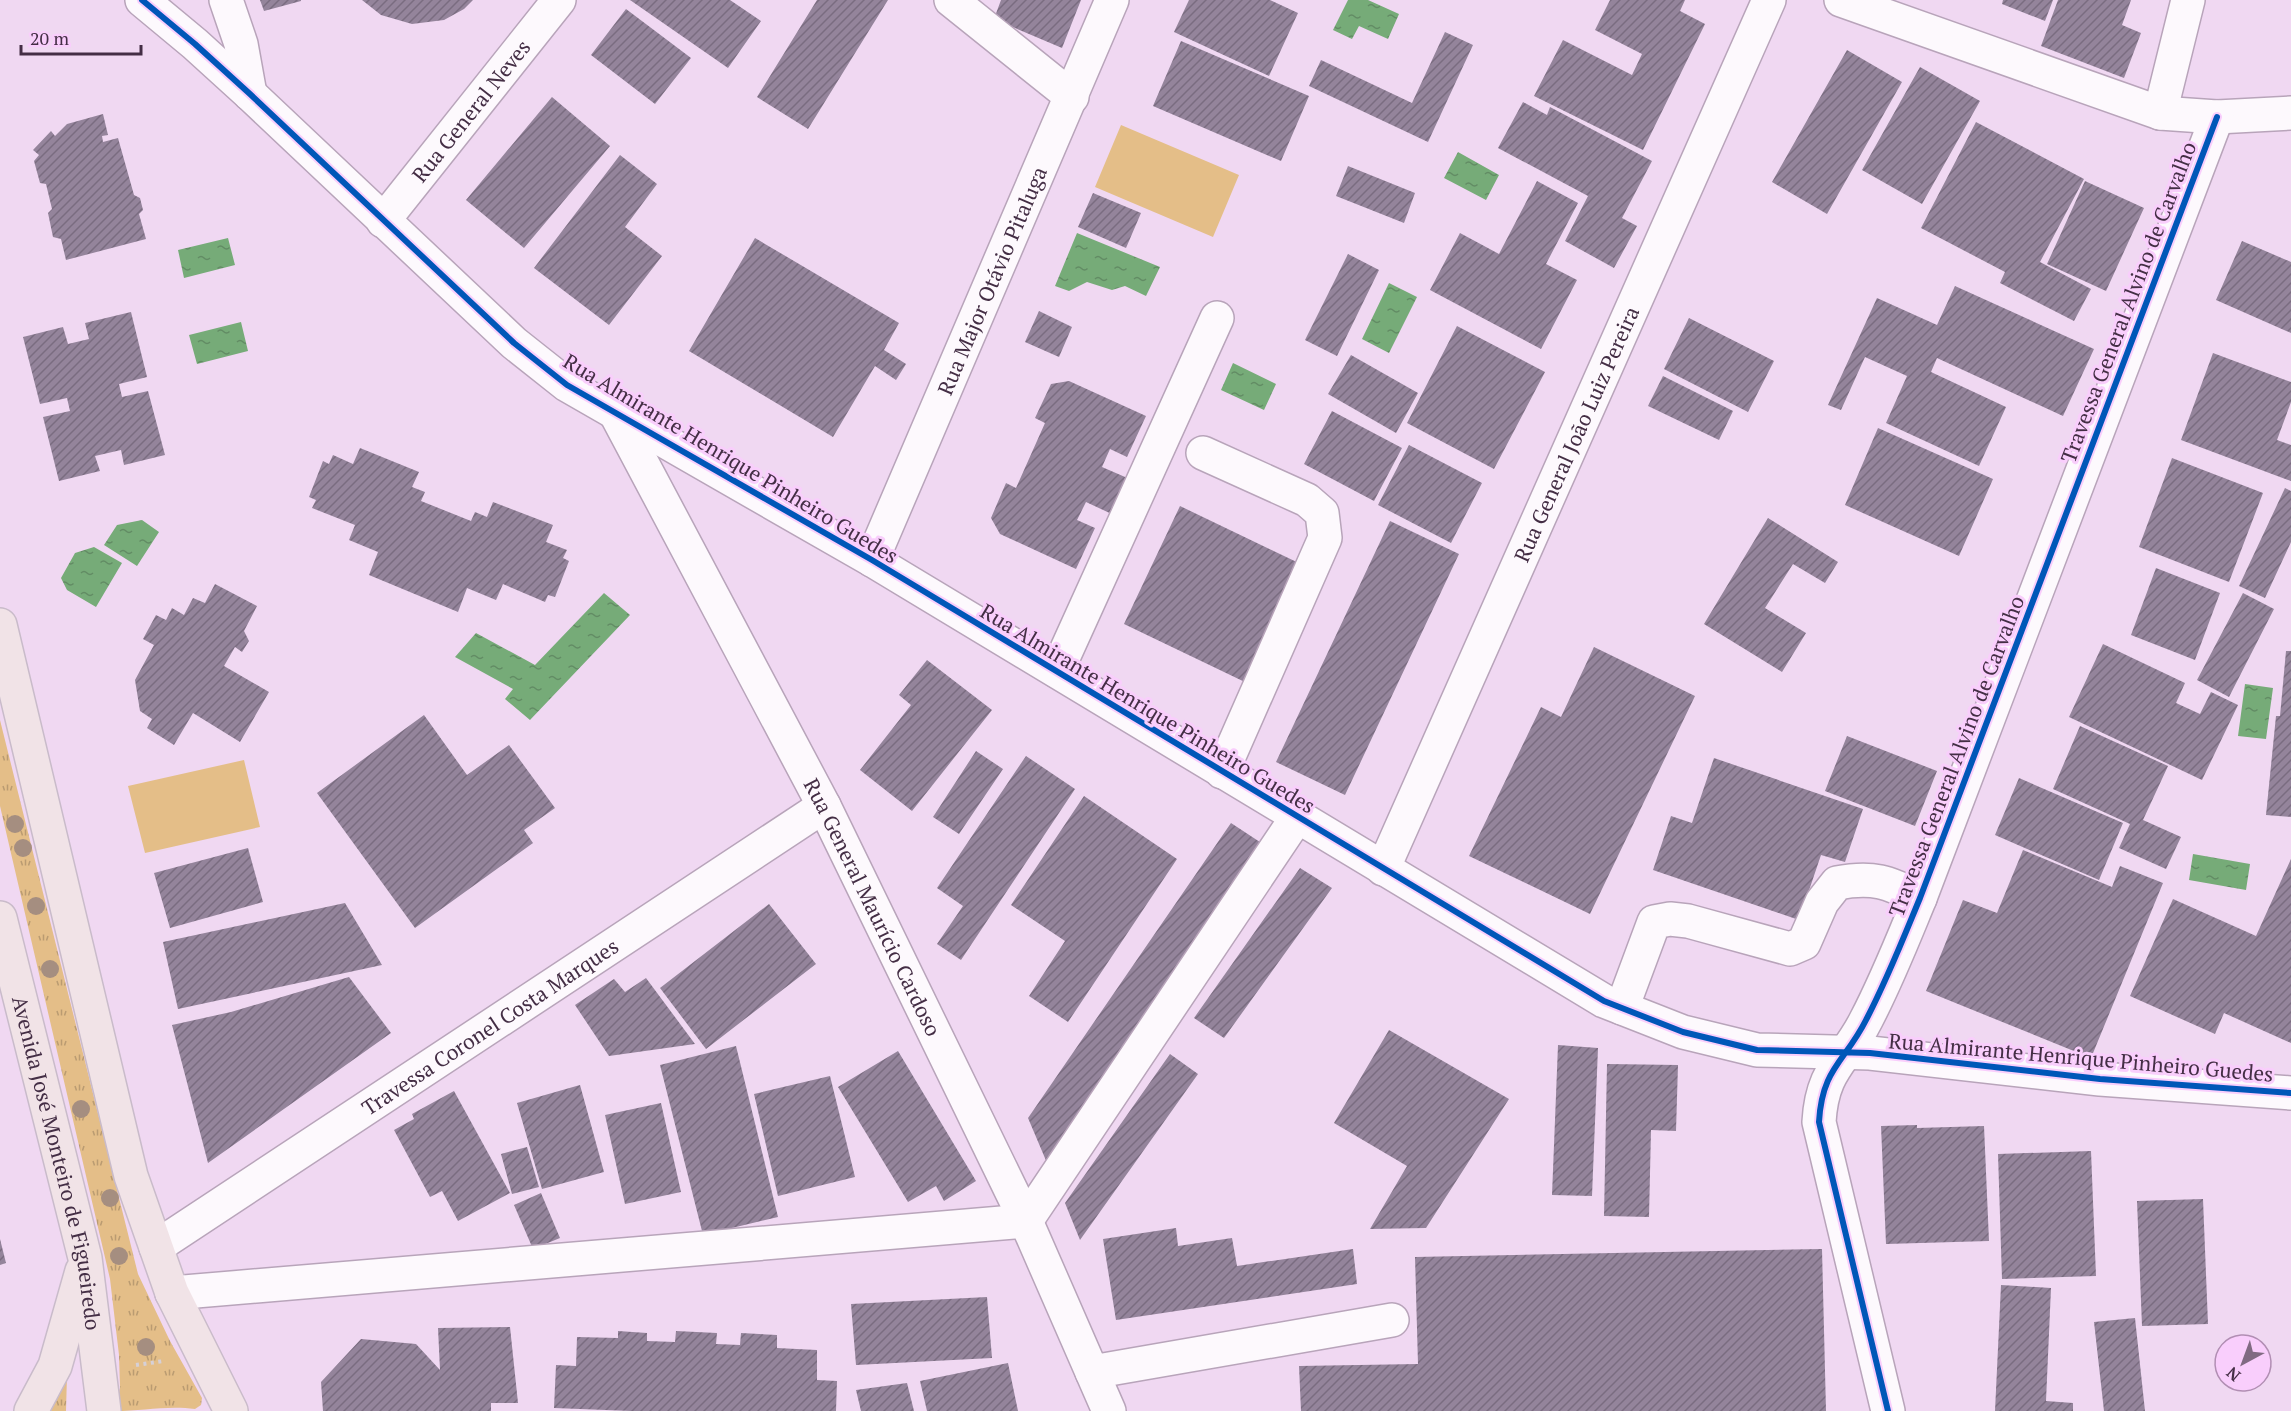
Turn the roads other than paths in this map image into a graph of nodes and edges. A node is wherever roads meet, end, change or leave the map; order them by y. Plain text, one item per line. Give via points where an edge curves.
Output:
1 (142, 0) edge
2 (226, 0) edge
3 (559, 0) edge
4 (951, 0) edge
5 (1112, 0) edge
6 (1769, 0) edge
7 (1841, 0) edge
8 (2188, 0) edge
9 (250, 94) junction
10 (1072, 97) junction
11 (2160, 113) junction
12 (2291, 113) edge
13 (2217, 117) junction
14 (383, 221) junction
15 (1217, 318) dead end
16 (616, 414) junction
17 (1203, 453) dead end
18 (872, 560) junction
19 (0, 625) edge
20 (1057, 671) junction
21 (1222, 772) junction
22 (824, 806) junction
23 (1297, 817) junction
24 (1383, 869) junction
25 (1920, 898) junction
26 (0, 918) edge
27 (1623, 1008) junction
28 (1844, 1053) junction
29 (2291, 1093) edge
30 (1026, 1221) junction
31 (156, 1247) junction
32 (85, 1258) junction
33 (172, 1293) junction
34 (1392, 1320) dead end
35 (1092, 1372) junction
36 (31, 1411) edge
37 (104, 1411) edge
38 (231, 1411) edge
39 (1109, 1411) edge
40 (1888, 1411) edge

1 - 9 street, Rua Almirante Henrique Pinheiro Guedes
2 - 9 street via 241,44
3 - 14 street, Rua General Neves
4 - 10 street
5 - 10 street, Rua Major Otávio Pitaluga
6 - 24 street, Rua General João Luiz Pereira
7 - 11 street
8 - 11 street, Travessa General Alvino de Carvalho
9 - 14 street, Rua Almirante Henrique Pinheiro Guedes
10 - 18 street, Rua Major Otávio Pitaluga
11 - 13 street
12 - 13 street
13 - 25 street, Travessa General Alvino de Carvalho
14 - 16 street, Rua Almirante Henrique Pinheiro Guedes via 513,343 567,385
15 - 20 street
16 - 18 street, Rua Almirante Henrique Pinheiro Guedes
16 - 22 street, Rua General Maurício Cardoso
17 - 21 street via 1307,500 1322,513 1325,538
18 - 20 street, Rua Almirante Henrique Pinheiro Guedes
19 - 31 main road via 131,1176
20 - 21 street, Rua Almirante Henrique Pinheiro Guedes
21 - 23 street, Rua Almirante Henrique Pinheiro Guedes
22 - 30 street, Rua General Maurício Cardoso
22 - 31 street, Travessa Coronel Costa Marques
23 - 24 street, Rua Almirante Henrique Pinheiro Guedes
23 - 30 street
24 - 27 street, Rua Almirante Henrique Pinheiro Guedes via 1604,1001
25 - 27 street via 1887,882 1862,879 1837,884 1822,902 1804,942 1790,949 1688,921 1654,922
25 - 28 street, Travessa General Alvino de Carvalho via 1882,988
26 - 32 main road, Avenida José Monteiro de Figueiredo
27 - 28 street, Rua Almirante Henrique Pinheiro Guedes via 1683,1032 1757,1050
28 - 29 street, Rua Almirante Henrique Pinheiro Guedes via 2100,1079
28 - 40 street, Travessa General Alvino de Carvalho via 1827,1078 1819,1122
30 - 33 street
30 - 35 street, Rua General Maurício Cardoso
31 - 33 main road
32 - 36 main road via 55,1366
32 - 37 main road, Avenida José Monteiro de Figueiredo
33 - 38 main road
34 - 35 street
35 - 39 street, Rua General Maurício Cardoso

